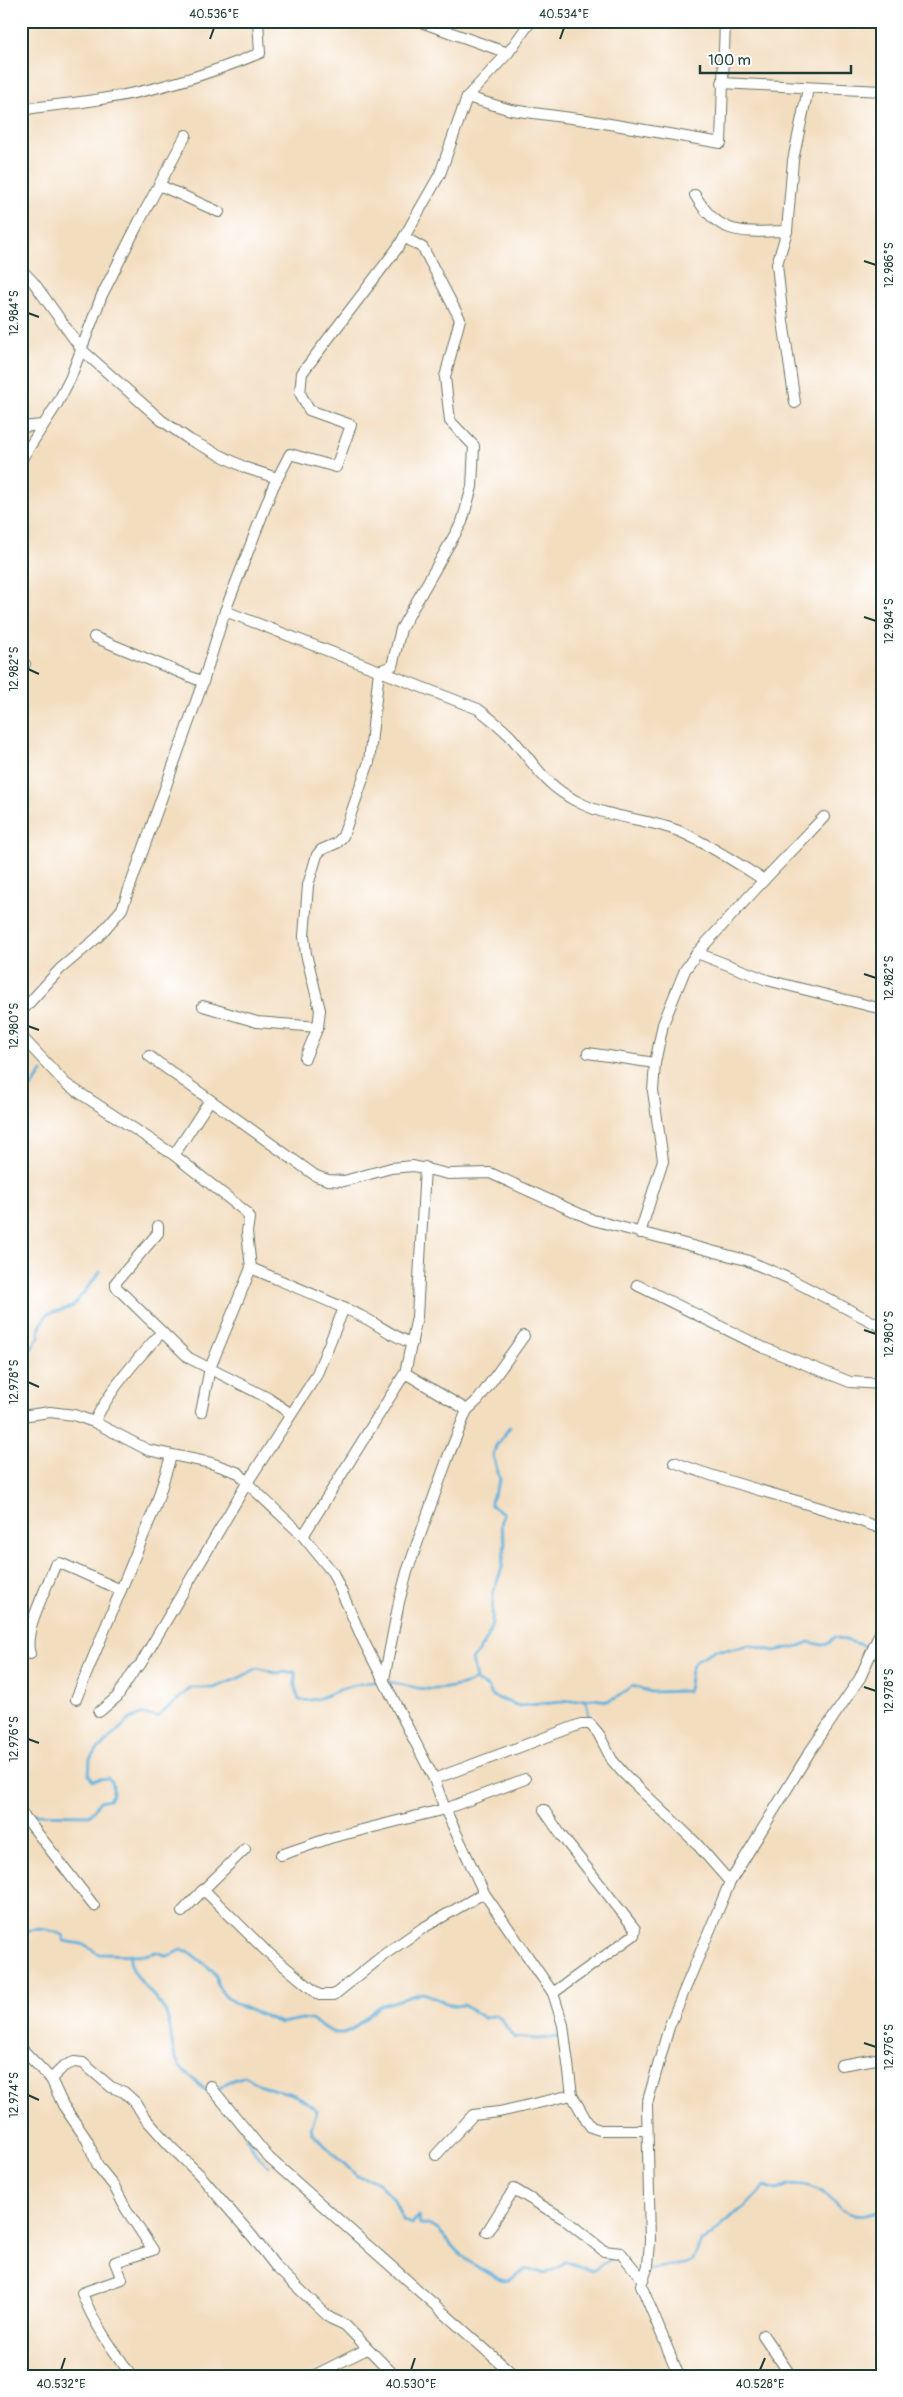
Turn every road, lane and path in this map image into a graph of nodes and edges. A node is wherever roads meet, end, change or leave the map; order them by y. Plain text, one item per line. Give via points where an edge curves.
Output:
1 (258, 21) edge
2 (418, 21) edge
3 (531, 21) edge
4 (725, 21) edge
5 (508, 52) junction
6 (722, 83) junction
7 (808, 89) junction
8 (882, 91) edge
9 (467, 97) junction
10 (21, 110) edge
11 (186, 136) dead end
12 (159, 184) junction
13 (695, 195) dead end
14 (219, 212) dead end
15 (787, 231) junction
16 (404, 237) junction
17 (21, 269) edge
18 (82, 350) junction
19 (796, 403) dead end
20 (42, 425) junction
21 (21, 427) edge
22 (21, 460) edge
23 (277, 478) junction
24 (225, 611) junction
25 (94, 637) dead end
26 (379, 671) junction
27 (203, 682) junction
28 (824, 817) dead end
29 (764, 880) junction
30 (697, 953) junction
31 (203, 1006) dead end
32 (882, 1009) edge
33 (21, 1012) edge
34 (318, 1027) junction
35 (21, 1036) edge
36 (588, 1053) dead end
37 (149, 1056) dead end
38 (305, 1058) dead end
39 (655, 1063) junction
40 (210, 1100) junction
41 (174, 1155) junction
42 (425, 1167) junction
43 (158, 1226) dead end
44 (640, 1233) junction
45 (252, 1268) junction
46 (637, 1284) dead end
47 (344, 1308) junction
48 (882, 1327) edge
49 (162, 1332) junction
50 (524, 1336) dead end
51 (412, 1343) junction
52 (210, 1368) junction
53 (405, 1373) junction
54 (882, 1384) edge
55 (467, 1410) junction
56 (201, 1412) dead end
57 (291, 1414) junction
58 (21, 1416) edge
59 (94, 1422) junction
60 (171, 1456) junction
61 (674, 1462) dead end
62 (247, 1483) junction
63 (882, 1530) edge
64 (303, 1536) junction
65 (121, 1590) junction
66 (882, 1628) edge
67 (30, 1654) dead end
68 (384, 1679) junction
69 (76, 1699) dead end
70 (99, 1712) dead end
71 (434, 1779) junction
72 (525, 1779) dead end
73 (445, 1809) junction
74 (544, 1810) dead end
75 (21, 1812) edge
76 (246, 1849) dead end
77 (281, 1855) dead end
78 (730, 1882) junction
79 (202, 1891) junction
80 (484, 1894) junction
81 (94, 1906) dead end
82 (182, 1912) dead end
83 (553, 1993) junction
84 (21, 2048) edge
85 (882, 2058) edge
86 (841, 2065) dead end
87 (52, 2079) junction
88 (210, 2086) dead end
89 (572, 2095) junction
90 (646, 2130) junction
91 (436, 2155) dead end
92 (487, 2232) dead end
93 (642, 2279) junction
94 (763, 2335) dead end
95 (367, 2349) junction
96 (132, 2376) edge
97 (313, 2376) edge
98 (395, 2376) edge
99 (515, 2376) edge
100 (679, 2376) edge
101 (791, 2376) edge

1 - 10 street via 260,53 239,62 200,76 102,99
2 - 5 street
3 - 5 street
4 - 6 street
5 - 9 street
6 - 7 street
6 - 9 street via 721,143 511,110
7 - 8 street
7 - 15 street via 793,160
9 - 16 street via 440,174
11 - 12 street
12 - 14 street
12 - 18 street via 102,295
13 - 15 street via 704,212 728,228 745,232
15 - 19 street via 778,264
16 - 23 street via 302,373 300,393 309,410 351,425 336,468 290,454
16 - 26 street via 423,248 460,319 445,377 450,421 474,446 472,487 462,522 401,629 392,666
17 - 18 street
18 - 20 street via 57,404
18 - 23 street via 160,420 190,440 246,468
20 - 21 street
20 - 22 street
23 - 24 street
24 - 26 street
24 - 27 street
25 - 27 street
26 - 29 street via 478,710 512,738 553,786 578,802 604,813 680,832
26 - 34 street via 369,762 342,836 337,843 317,854 308,885 304,936 320,1010
27 - 33 street via 122,909
28 - 29 street
29 - 30 street
30 - 32 street via 767,980
30 - 39 street via 685,970 663,1024
31 - 34 street via 257,1022
34 - 38 street
35 - 41 street via 66,1084
36 - 39 street
37 - 40 street
39 - 44 street via 653,1091 663,1160
40 - 41 street
40 - 42 street via 308,1172 328,1180 344,1181 391,1168
41 - 45 street via 246,1212
42 - 44 street via 448,1174 490,1173 593,1220
42 - 51 street via 417,1317
43 - 49 street via 158,1233 116,1282 116,1287
44 - 48 street via 746,1260
45 - 47 street
45 - 52 street
46 - 54 street via 764,1348 850,1382
47 - 51 street
47 - 57 street via 316,1376
49 - 52 street via 189,1358
49 - 59 street via 122,1376
50 - 55 street via 478,1400
51 - 53 street
52 - 56 street
52 - 57 street via 268,1398
53 - 55 street
53 - 64 street
55 - 68 street via 407,1572
57 - 62 street
58 - 59 street via 59,1413
59 - 60 street via 148,1450
60 - 62 street via 226,1467
60 - 65 street via 156,1505
61 - 63 street via 722,1480 820,1507
62 - 64 street
62 - 70 street via 140,1664 116,1697
64 - 68 street via 332,1573
65 - 67 street via 60,1563 55,1565 30,1631 27,1645
65 - 69 street
66 - 78 street via 860,1678 809,1753
68 - 71 street
71 - 73 street
71 - 78 street via 581,1724 590,1724 624,1774 695,1842
72 - 73 street
73 - 77 street via 330,1838
73 - 80 street
74 - 83 street via 635,1929 634,1935
75 - 81 street
76 - 79 street
78 - 90 street via 669,2027 647,2104
79 - 80 street via 265,1950 319,1995 328,1997 334,1996 423,1928
79 - 82 street
80 - 83 street
83 - 89 street via 563,2025
84 - 87 street
85 - 86 street
87 - 95 street via 64,2066 83,2063 111,2087 124,2092 170,2146 199,2174 277,2268 330,2318 346,2325
87 - 96 street via 98,2166 154,2250 115,2262 122,2279 82,2294 87,2308
88 - 99 street via 269,2158
89 - 90 street via 591,2127 600,2130
89 - 91 street via 473,2115
90 - 93 street via 650,2242 648,2266
92 - 93 street via 514,2189 564,2219 604,2251 621,2254
93 - 100 street via 643,2292
94 - 101 street
95 - 97 street
95 - 98 street

